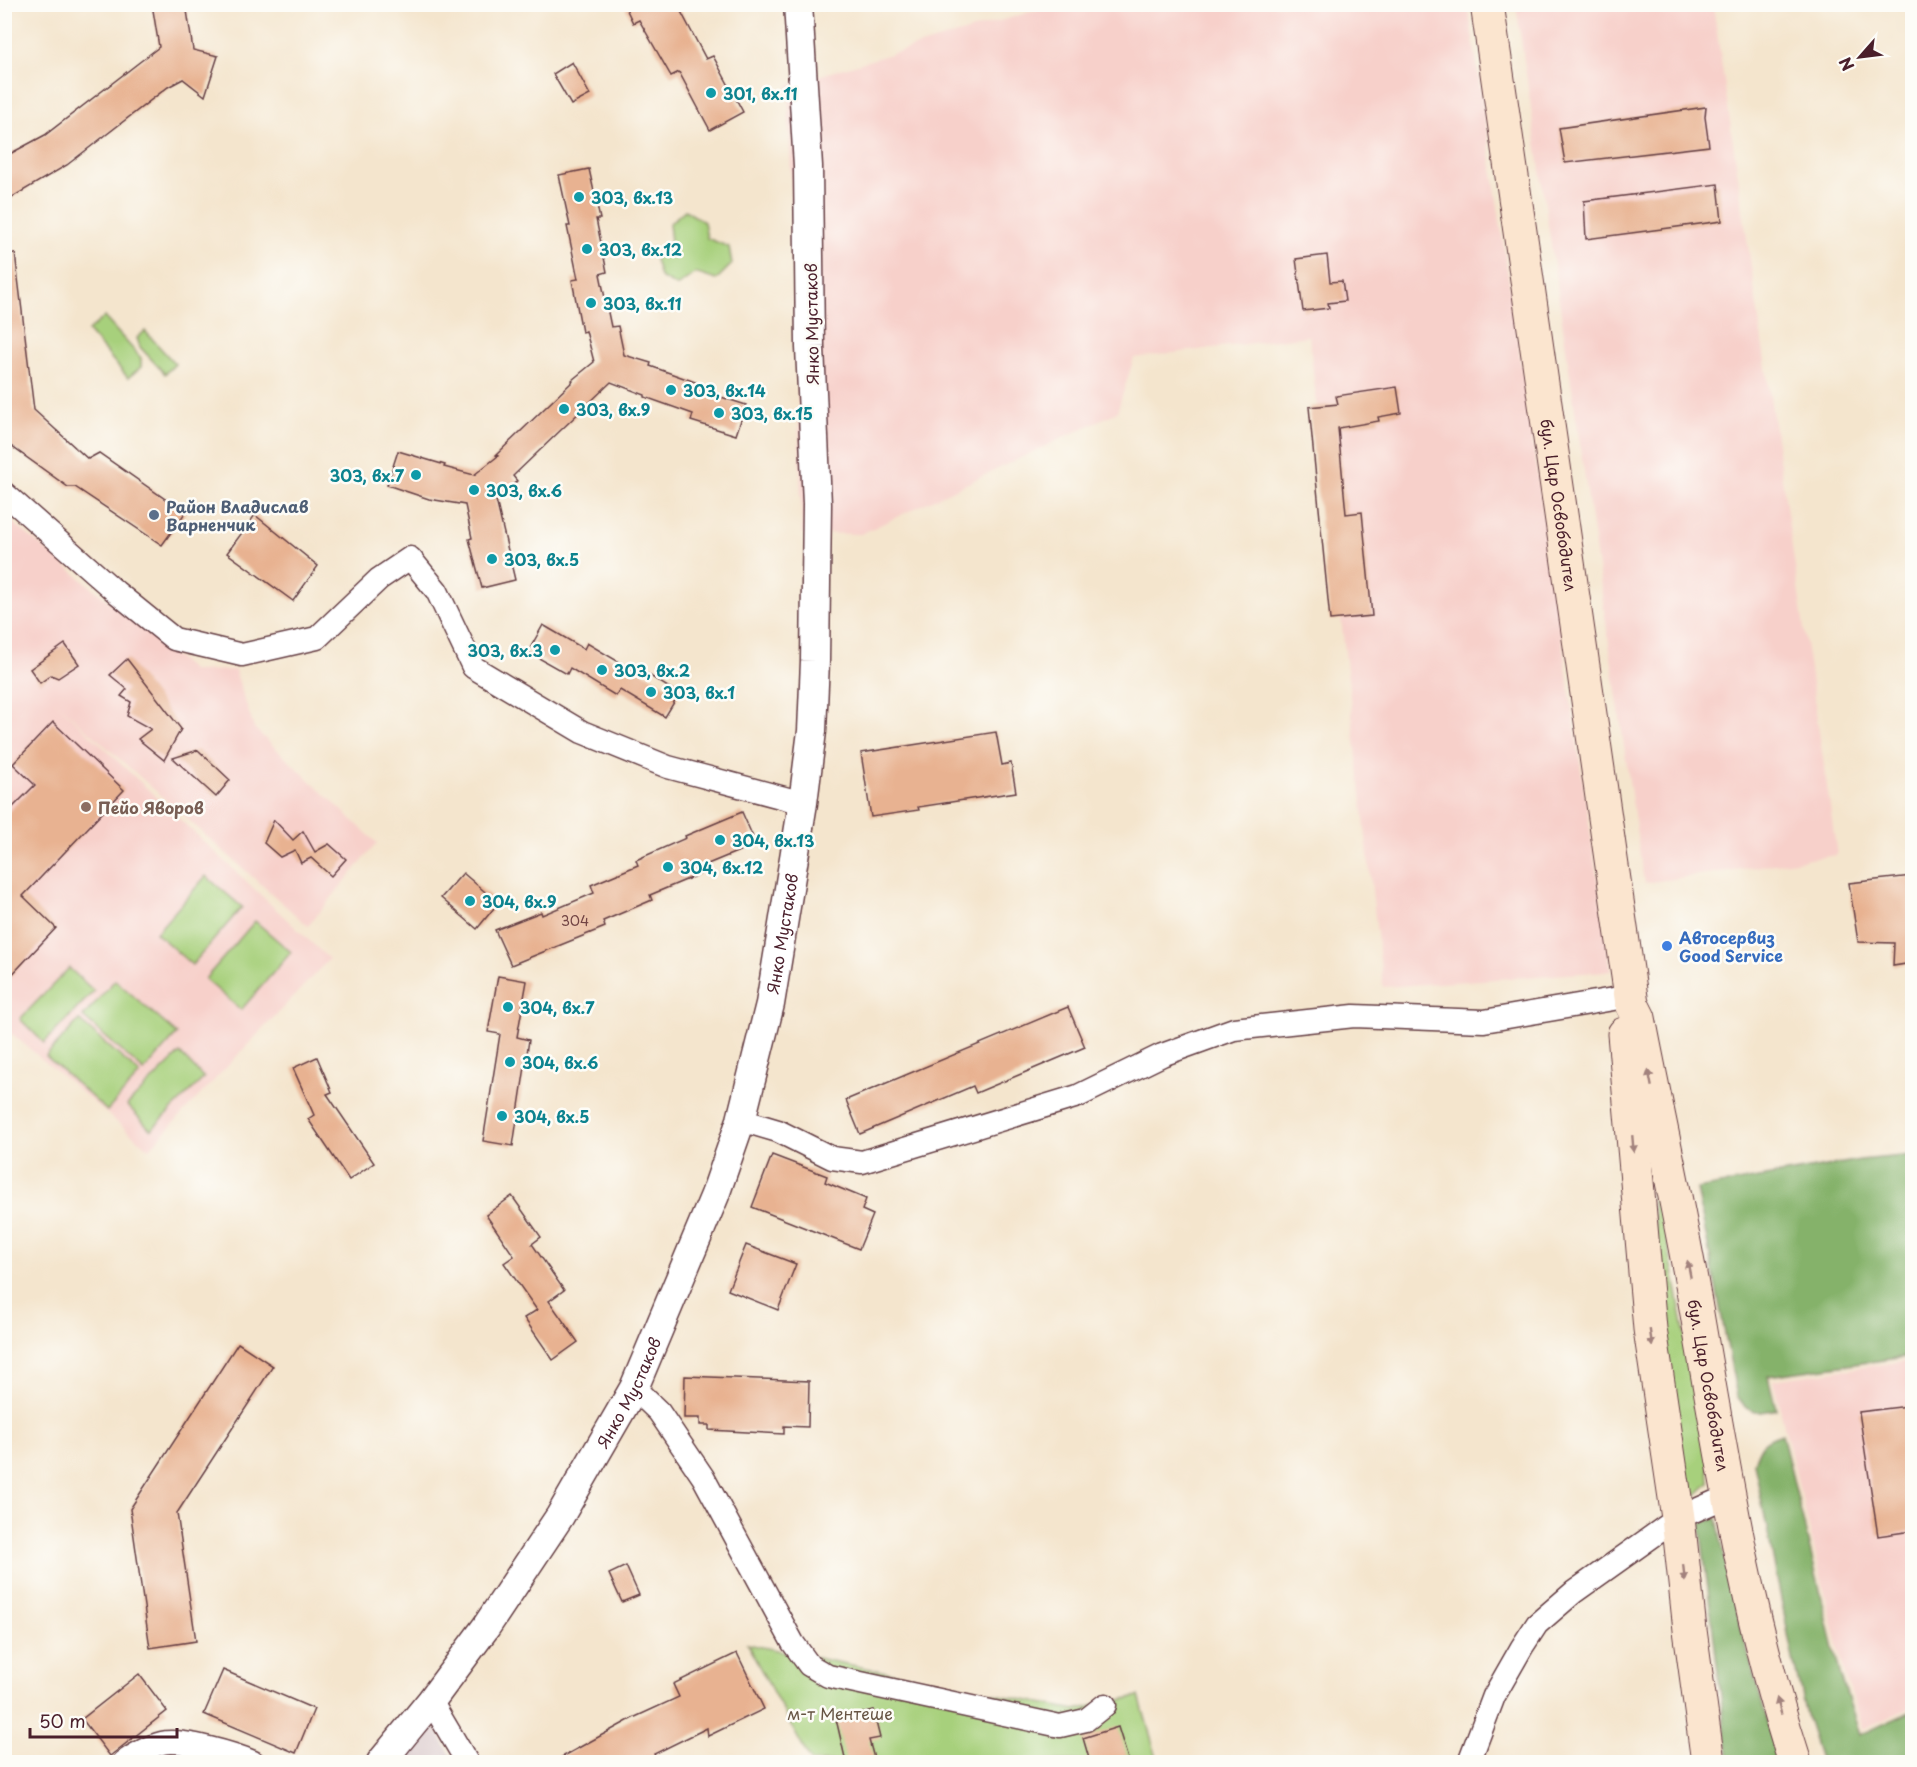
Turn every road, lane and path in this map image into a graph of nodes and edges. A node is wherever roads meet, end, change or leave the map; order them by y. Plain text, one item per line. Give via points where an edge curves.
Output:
1 (798, 4) edge
2 (1487, 4) edge
3 (4, 493) edge
4 (803, 803) junction
5 (1631, 1000) junction
6 (741, 1120) junction
7 (634, 1388) junction
8 (1728, 1496) junction
9 (1678, 1518) junction
10 (431, 1701) junction
11 (1105, 1705) dead end
12 (124, 1762) edge
13 (253, 1762) edge
14 (381, 1762) edge
15 (467, 1762) edge
16 (1469, 1762) edge
17 (1708, 1762) edge
18 (1795, 1762) edge

1 - 4 street, Янко Мустаков via 808,166 817,504 812,731
2 - 5 main road, бул. Цар Освободител
3 - 4 street via 174,639 242,655 317,638 379,579 410,558 437,591 473,667 582,732 657,763
4 - 6 street, Янко Мустаков via 770,1004
5 - 6 street via 1484,1021 1354,1016 1234,1029 1162,1055 1078,1096 862,1162 832,1158 778,1131
8 -> 5 main road, бул. Цар Освободител via 1690,1274 1639,1018
5 -> 9 main road, бул. Цар Освободител via 1623,1024 1628,1098 1650,1329
6 - 7 street, Янко Мустаков via 715,1195
7 - 10 street, Янко Мустаков via 554,1526 486,1628
7 - 11 street via 659,1412 703,1478 793,1643 809,1665 828,1676 1060,1726 1086,1720
8 - 9 street
18 -> 8 main road, бул. Цар Освободител
9 - 16 street via 1574,1592 1537,1624 1494,1696
9 -> 17 main road, бул. Цар Освободител
10 - 14 street, Янко Мустаков
10 - 15 street
12 - 13 street via 163,1743 193,1745

